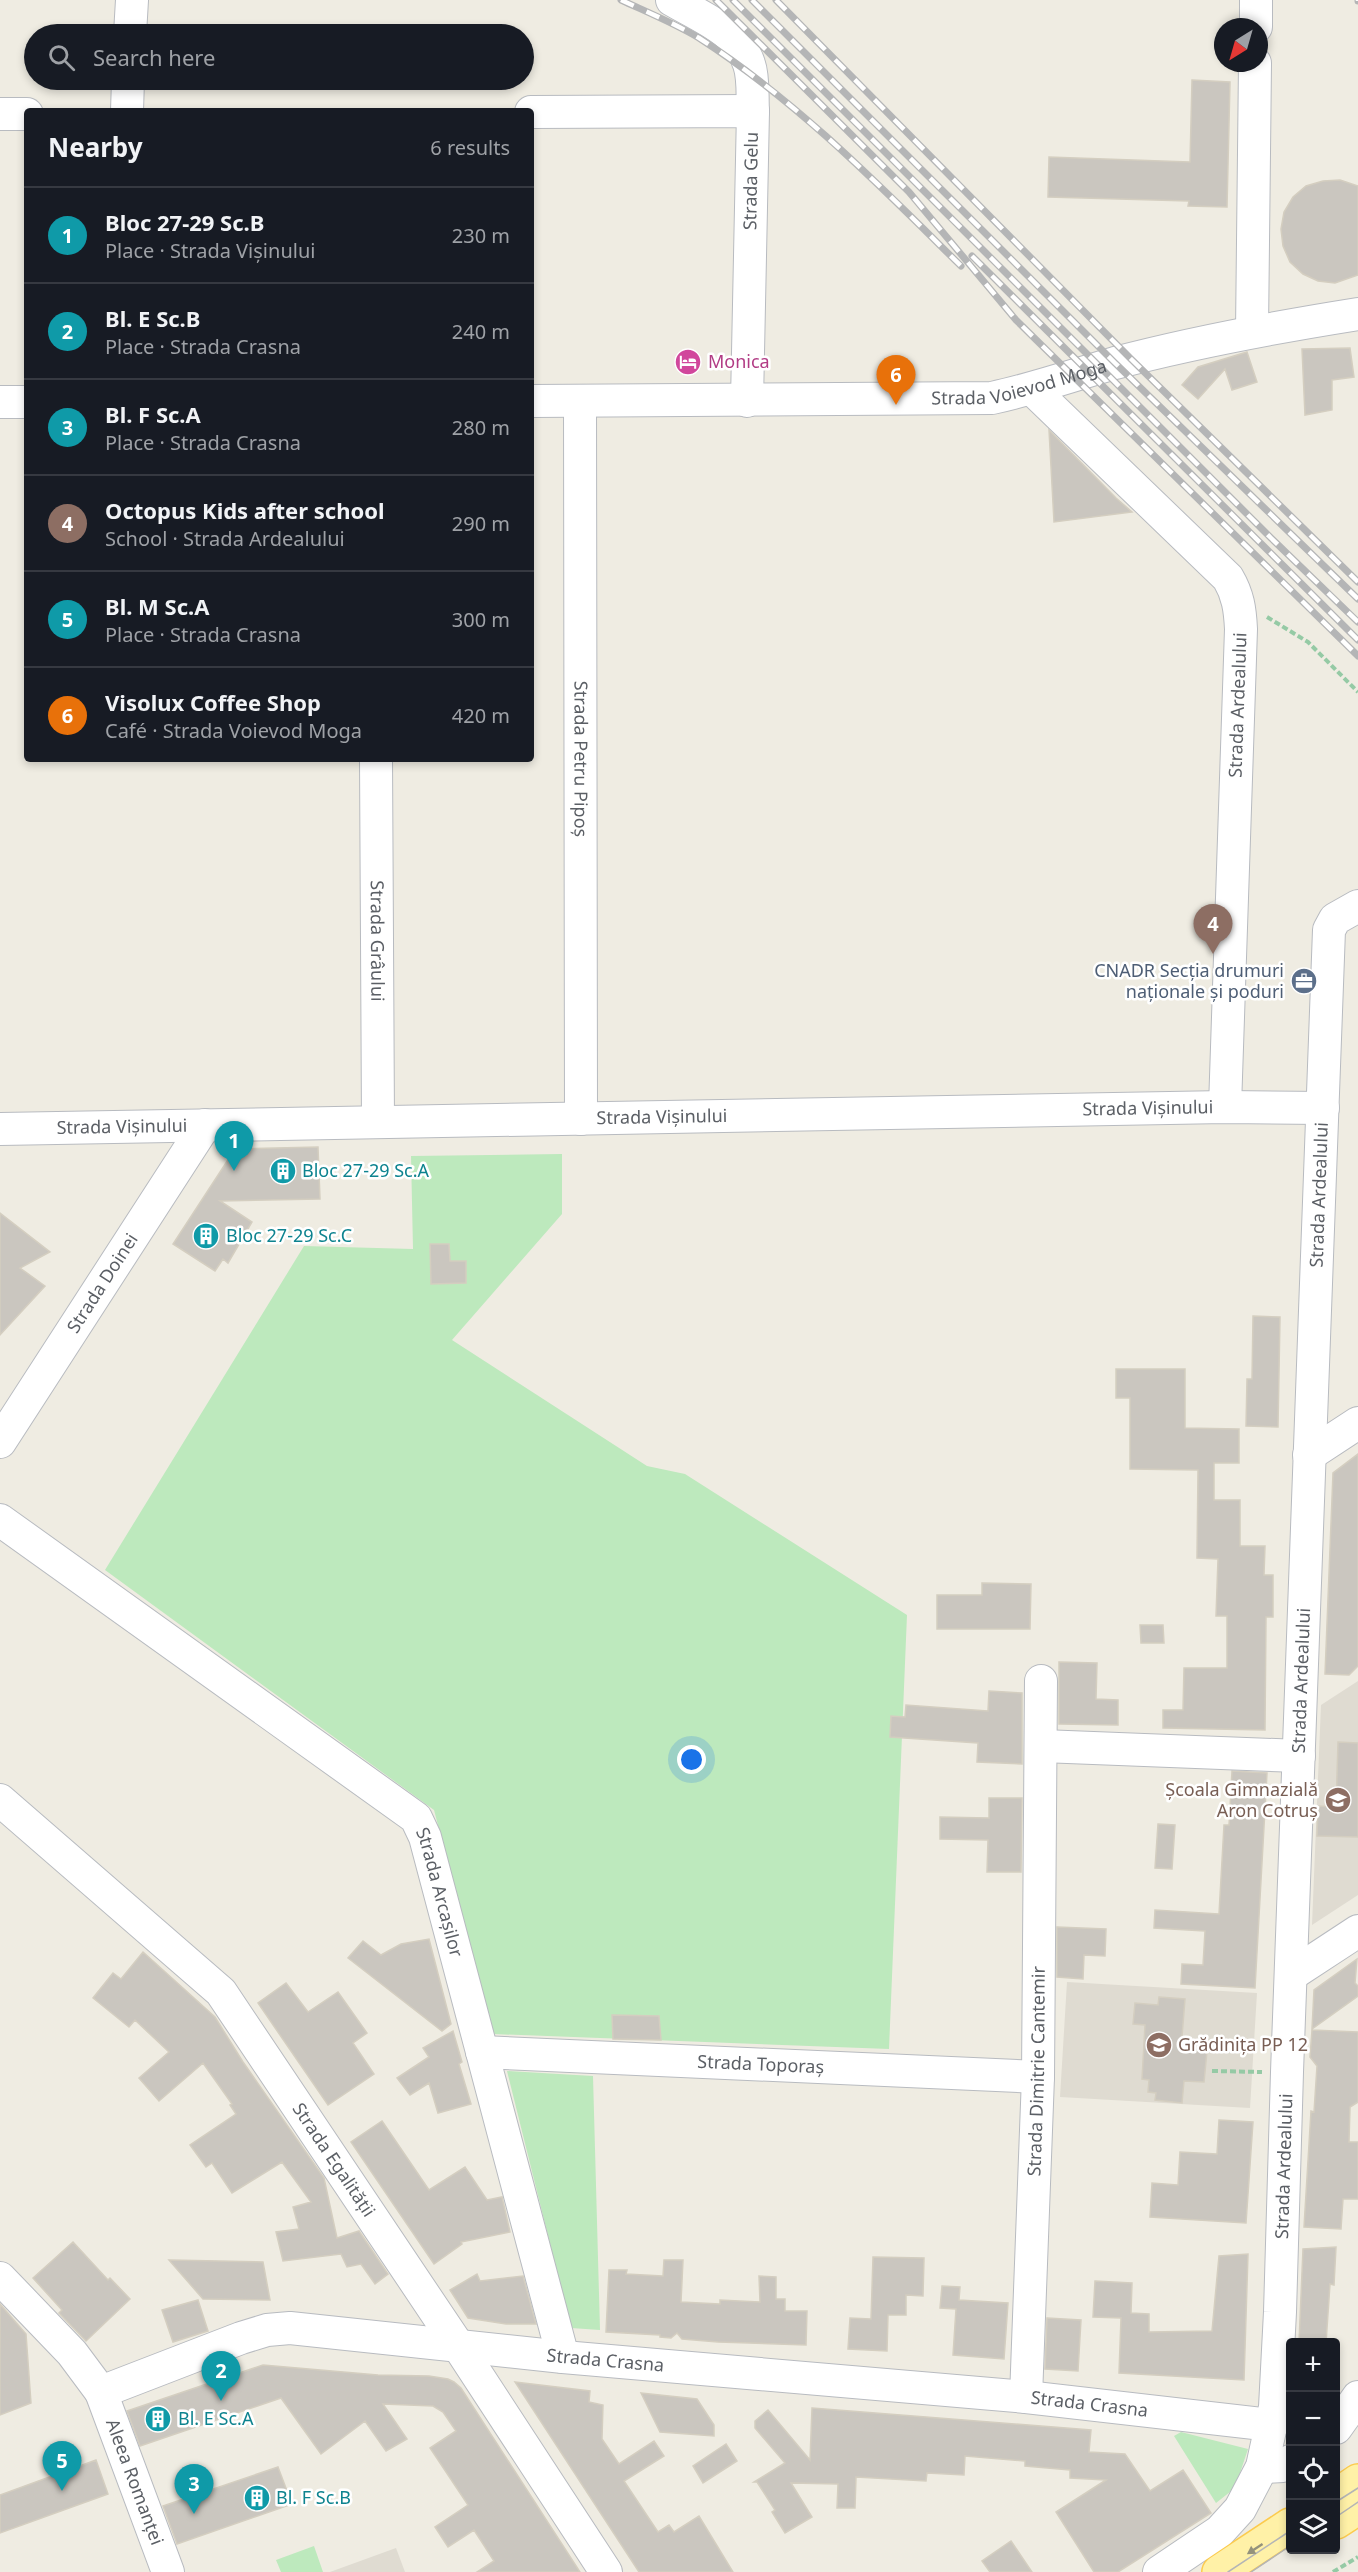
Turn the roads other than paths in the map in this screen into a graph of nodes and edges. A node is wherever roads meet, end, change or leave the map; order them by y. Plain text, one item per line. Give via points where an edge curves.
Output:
1 (132, 0) edge
2 (672, 0) edge
3 (1256, 0) edge
4 (1256, 18) edge
5 (131, 24) edge
6 (1255, 72) edge
7 (128, 90) edge
8 (127, 108) edge
9 (534, 111) edge
10 (753, 111) junction
11 (0, 114) edge
12 (24, 114) edge
13 (1358, 314) edge
14 (1252, 331) junction
15 (1032, 389) junction
16 (534, 401) edge
17 (580, 401) junction
18 (747, 401) junction
19 (0, 402) edge
20 (24, 402) edge
21 (376, 762) edge
22 (1358, 906) edge
23 (1224, 1107) junction
24 (1323, 1108) junction
25 (581, 1119) junction
26 (378, 1122) junction
27 (205, 1125) junction
28 (0, 1129) edge
29 (1358, 1423) edge
30 (0, 1442) edge
31 (1309, 1455) junction
32 (0, 1521) edge
33 (1041, 1681) dead end
34 (1042, 1746) junction
35 (1299, 1756) junction
36 (0, 1800) edge
37 (1358, 1931) edge
38 (1291, 1975) junction
39 (482, 2052) junction
40 (1038, 2078) junction
41 (0, 2278) edge
42 (459, 2347) junction
43 (563, 2357) junction
44 (101, 2392) junction
45 (1026, 2397) junction
46 (1358, 2397) edge
47 (1340, 2421) edge
48 (1272, 2425) junction
49 (1276, 2464) edge
50 (1358, 2481) edge
51 (1340, 2493) edge
52 (1358, 2508) edge
53 (1340, 2519) edge
54 (1286, 2528) edge
55 (1288, 2554) edge
56 (168, 2572) edge
57 (606, 2572) edge
58 (1159, 2572) edge
59 (1219, 2572) edge
60 (1260, 2572) edge

1 - 5 street
2 - 10 street via 715,25 743,51 751,74
3 - 4 street
6 - 14 street
7 - 8 street
9 - 10 street, Strada Gelu
10 - 18 street, Strada Gelu
11 - 12 street
13 - 14 street, Strada Voievod Moga
14 - 15 street, Strada Voievod Moga via 1115,363
15 - 18 street, Strada Voievod Moga via 992,398
15 - 23 street, Strada Ardealului via 1236,590 1240,612
16 - 17 street, Strada Voievod Moga
17 - 18 street, Strada Voievod Moga
17 - 25 street, Strada Petru Pipoș
19 - 20 street
21 - 26 street, Strada Grâului
22 - 24 street, Strada Ardealului via 1335,919 1329,930
23 - 24 street, Strada Vișinului
23 - 25 street, Strada Vișinului
24 - 31 street, Strada Ardealului
25 - 26 street, Strada Vișinului
26 - 27 street, Strada Vișinului
27 - 28 street, Strada Vișinului
27 - 30 street, Strada Doinei
29 - 31 street
31 - 35 street, Strada Ardealului
32 - 39 street, Strada Arcașilor via 416,1818
33 - 34 street, Strada Dimitrie Cantemir
34 - 35 street
34 - 40 street, Strada Dimitrie Cantemir
35 - 38 street, Strada Ardealului
36 - 42 street, Strada Egalității via 221,1992
37 - 38 street
38 - 48 street, Strada Ardealului via 1280,2312
39 - 40 street, Strada Toporaș
39 - 43 street, Strada Arcașilor
40 - 45 street, Strada Dimitrie Cantemir
41 - 44 street via 72,2353
42 - 43 street, Strada Crasna
42 - 44 street, Strada Crasna via 315,2330 267,2330
42 - 57 street, Strada Egalității
43 - 45 street, Strada Crasna
44 - 56 street, Aleea Romanței
45 - 48 street, Strada Crasna
46 - 47 street
48 - 49 street, Strada Ardealului
49 - 58 street, Strada Ardealului via 1220,2531
50 - 51 main road
52 - 53 main road
54 -> 59 main road
55 - 60 main road

